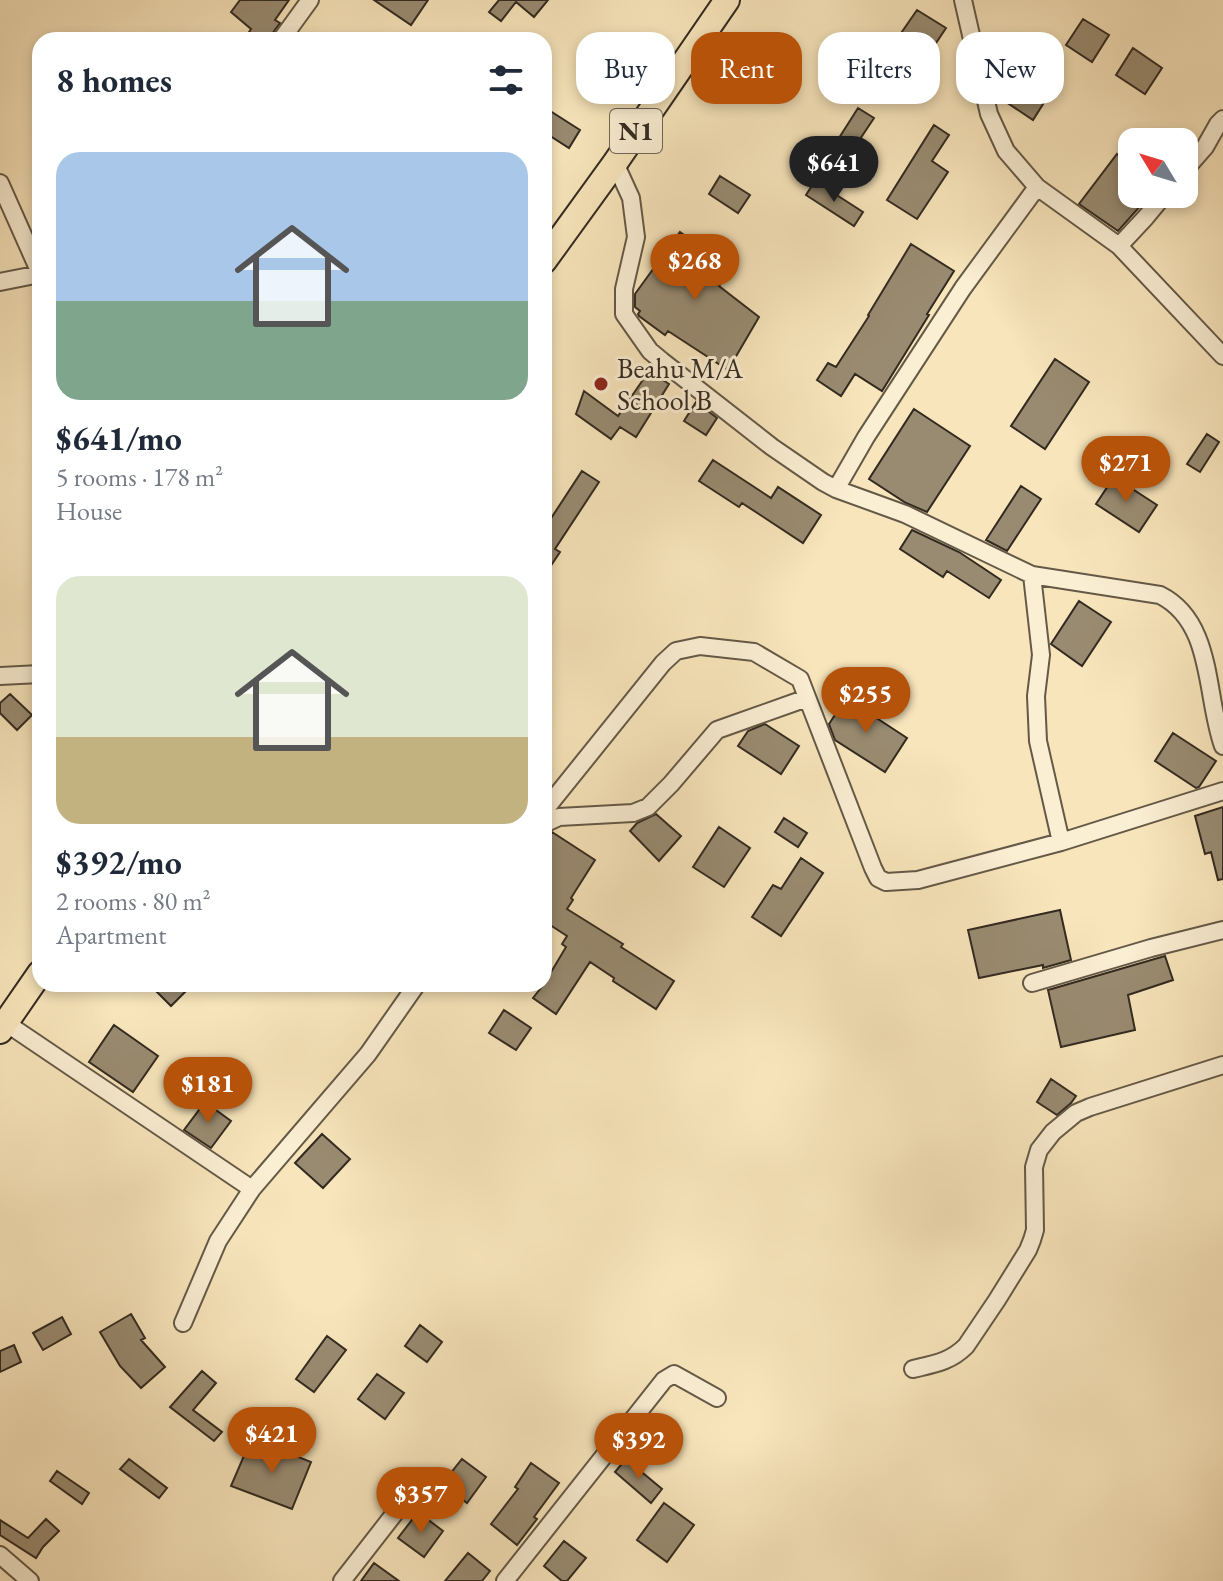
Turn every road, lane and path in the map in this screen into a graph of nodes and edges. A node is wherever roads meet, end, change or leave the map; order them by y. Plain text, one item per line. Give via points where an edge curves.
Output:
1 (310, 0) edge
2 (727, 0) edge
3 (963, 0) edge
4 (287, 32) edge
5 (1223, 119) edge
6 (1198, 155) edge
7 (615, 163) junction
8 (0, 183) edge
9 (1037, 187) junction
10 (1153, 208) edge
11 (1119, 246) junction
12 (552, 250) edge
13 (32, 255) edge
14 (32, 275) edge
15 (0, 282) edge
16 (1220, 345) edge
17 (836, 489) junction
18 (1032, 575) junction
19 (32, 674) edge
20 (0, 676) edge
21 (807, 698) junction
22 (1223, 746) edge
23 (1223, 791) edge
24 (552, 801) edge
25 (552, 820) edge
26 (1061, 842) junction
27 (1223, 930) edge
28 (1032, 983) dead end
29 (32, 985) edge
30 (411, 992) edge
31 (3, 1027) edge
32 (1223, 1065) edge
33 (252, 1189) junction
34 (183, 1323) dead end
35 (913, 1369) dead end
36 (717, 1398) dead end
37 (423, 1477) dead end
38 (0, 1555) edge
39 (30, 1581) edge
40 (342, 1581) edge
41 (505, 1581) edge

1 - 4 street
2 - 7 highway, N1
3 - 9 street via 989,114 1006,151
5 - 6 street
7 - 12 highway, N1
7 - 17 street via 631,198 636,237 624,314 638,336 772,447
8 - 13 street
9 - 11 street
9 - 17 street via 963,288
10 - 11 street
11 - 16 street
14 - 15 street
17 - 18 street via 905,514
18 - 22 street via 1160,595 1184,612 1200,640
18 - 26 street via 1041,655 1038,741
19 - 20 street
21 - 24 street via 800,679 754,652 700,646 676,651
21 - 25 street via 717,730 648,807
21 - 26 street via 878,878 918,880
23 - 26 street
27 - 28 street
29 - 31 highway
30 - 33 street via 368,1054
31 - 33 street
32 - 35 street via 1090,1107 1053,1132 1034,1167 1035,1230 1028,1250 966,1346 946,1361
33 - 34 street via 218,1241
36 - 41 street via 674,1374 664,1380
37 - 40 street
38 - 39 street

